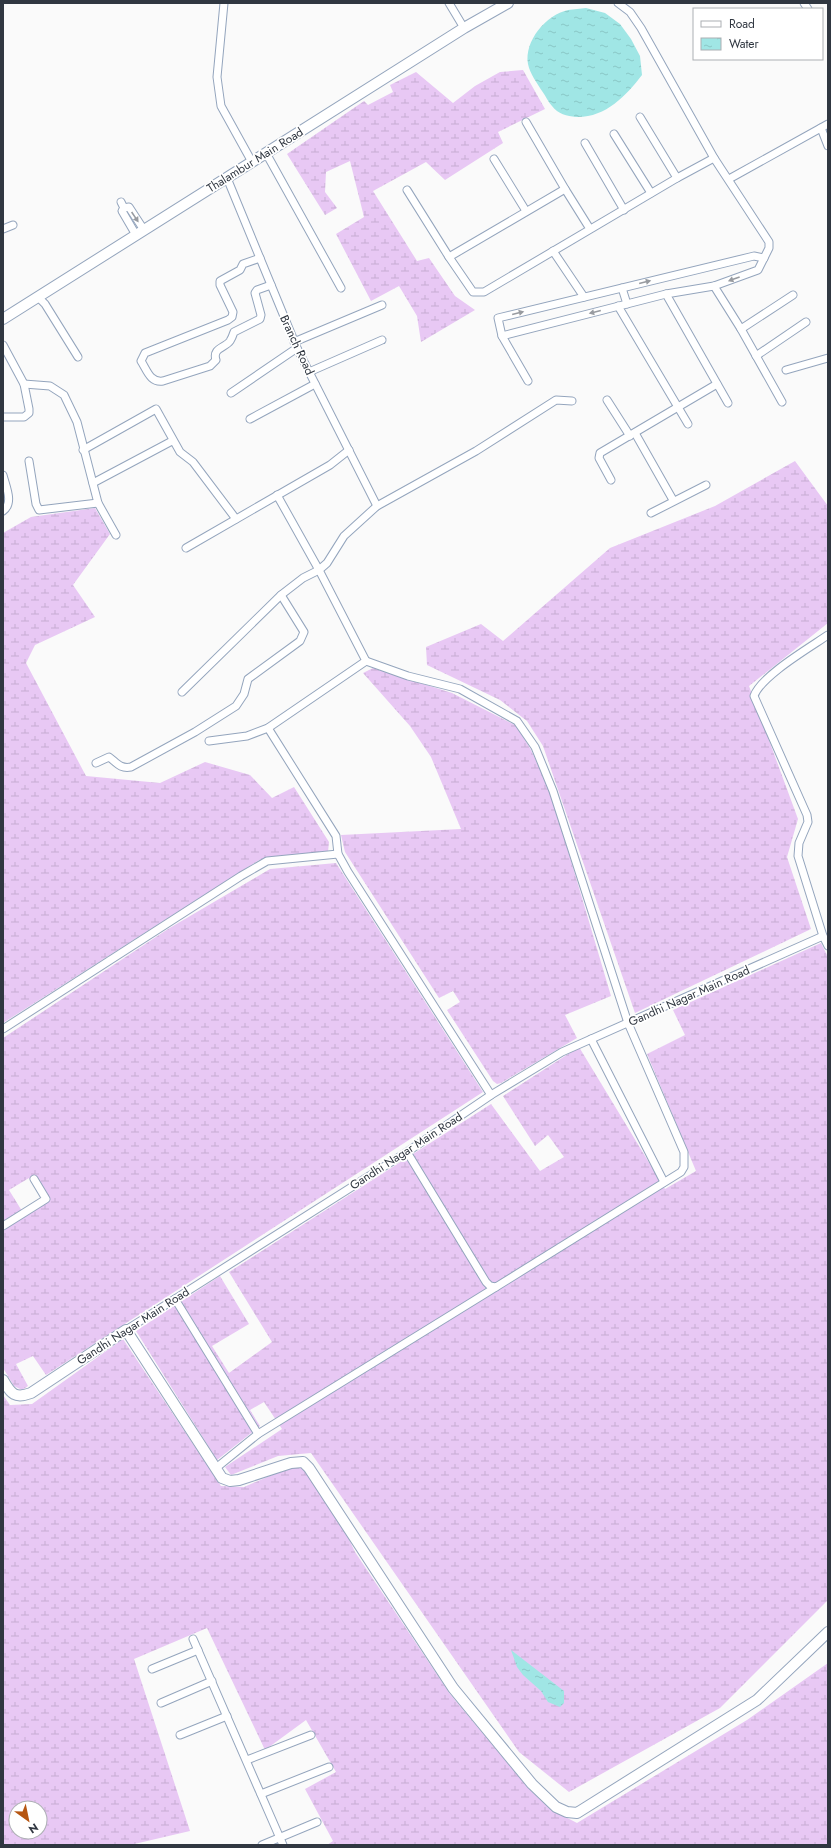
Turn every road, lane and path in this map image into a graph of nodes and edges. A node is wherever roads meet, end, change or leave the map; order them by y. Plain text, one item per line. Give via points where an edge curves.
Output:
1 (224, 3) edge
2 (449, 3) edge
3 (508, 3) edge
4 (618, 3) edge
5 (464, 28) junction
6 (640, 117) dead end
7 (526, 122) dead end
8 (828, 124) edge
9 (821, 128) junction
10 (614, 134) dead end
11 (585, 143) dead end
12 (828, 146) edge
13 (266, 154) junction
14 (714, 158) junction
15 (494, 159) dead end
16 (252, 162) junction
17 (227, 178) junction
18 (676, 178) junction
19 (729, 179) junction
20 (565, 189) junction
21 (407, 190) dead end
22 (651, 193) junction
23 (122, 205) dead end
24 (624, 210) junction
25 (526, 211) junction
26 (13, 224) dead end
27 (3, 229) edge
28 (590, 229) junction
29 (140, 233) junction
30 (552, 251) junction
31 (449, 257) junction
32 (260, 258) junction
33 (764, 258) junction
34 (271, 285) junction
35 (714, 286) junction
36 (341, 288) dead end
37 (622, 288) junction
38 (666, 294) junction
39 (793, 295) dead end
40 (38, 296) junction
41 (584, 297) junction
42 (627, 304) junction
43 (382, 305) dead end
44 (618, 306) junction
45 (3, 319) edge
46 (228, 320) junction
47 (806, 322) dead end
48 (742, 329) junction
49 (234, 332) junction
50 (502, 336) junction
51 (382, 340) dead end
52 (3, 345) edge
53 (295, 345) junction
54 (756, 356) junction
55 (78, 357) dead end
56 (828, 358) edge
57 (786, 370) dead end
58 (309, 372) junction
59 (528, 381) dead end
60 (24, 384) junction
61 (315, 384) junction
62 (717, 384) junction
63 (231, 393) dead end
64 (572, 400) dead end
65 (607, 400) dead end
66 (782, 402) dead end
67 (728, 403) dead end
68 (678, 408) junction
69 (3, 417) edge
70 (250, 419) dead end
71 (688, 424) dead end
72 (633, 434) junction
73 (172, 441) junction
74 (83, 450) junction
75 (349, 450) junction
76 (29, 461) dead end
77 (3, 475) edge
78 (611, 480) dead end
79 (93, 483) junction
80 (706, 485) dead end
81 (277, 495) junction
82 (673, 500) junction
83 (98, 503) junction
84 (378, 506) junction
85 (3, 511) edge
86 (651, 513) dead end
87 (236, 519) junction
88 (116, 535) dead end
89 (186, 548) dead end
90 (320, 570) junction
91 (281, 595) junction
92 (828, 635) edge
93 (366, 661) junction
94 (182, 692) dead end
95 (268, 728) junction
96 (209, 740) dead end
97 (96, 763) dead end
98 (338, 854) junction
99 (823, 936) junction
100 (828, 946) edge
101 (628, 1023) junction
102 (3, 1029) edge
103 (591, 1039) junction
104 (491, 1095) junction
105 (406, 1152) junction
106 (34, 1179) dead end
107 (664, 1182) junction
108 (3, 1226) edge
109 (496, 1287) junction
110 (175, 1299) junction
111 (126, 1330) junction
112 (3, 1380) edge
113 (258, 1434) junction
114 (216, 1468) junction
115 (828, 1632) edge
116 (193, 1639) dead end
117 (198, 1650) junction
118 (152, 1669) dead end
119 (212, 1681) junction
120 (161, 1703) dead end
121 (227, 1716) junction
122 (180, 1735) dead end
123 (310, 1735) dead end
124 (247, 1760) junction
125 (329, 1767) dead end
126 (261, 1794) junction
127 (317, 1822) dead end
128 (280, 1838) junction
129 (262, 1845) edge
130 (283, 1845) edge

1 - 16 street via 217,77 221,106
2 - 5 street
3 - 5 street, Thalambur Main Road
4 - 14 street via 630,12 641,28
5 - 13 street, Thalambur Main Road
6 - 18 street
7 - 20 street
8 - 9 street
9 - 12 street
9 - 19 street
10 - 22 street
11 - 24 street
13 - 16 street, Thalambur Main Road
13 - 36 street
14 - 18 street
14 - 19 street
15 - 25 street
16 - 17 street, Thalambur Main Road
17 - 29 street, Thalambur Main Road
17 - 32 street, Branch Road
18 - 22 street
19 - 33 street via 769,242
20 - 25 street
20 - 28 street
21 - 31 street
22 - 24 street
23 - 29 street via 122,211
24 - 28 street
25 - 31 street
26 - 27 street
28 - 30 street
29 - 40 street, Thalambur Main Road
30 - 31 street via 487,291 479,293 473,292
30 - 41 street
32 - 34 street, Branch Road
32 - 46 street via 243,264 240,270 220,281 233,312
33 -> 35 street via 758,270
37 -> 33 street via 754,256
34 - 49 street via 255,293 260,319
34 - 53 street, Branch Road
35 - 38 street
35 - 48 street
37 - 41 street
37 - 42 street
38 - 42 street
38 - 62 street
39 - 48 street
40 - 45 street, Thalambur Main Road
40 - 55 street
50 -> 41 street via 498,318
42 - 44 street
43 - 53 street
44 -> 50 street
44 - 68 street
46 - 49 street
46 - 49 street via 145,353 141,361 156,382 210,366 216,360 216,351 230,342
47 - 54 street
48 - 54 street
50 - 59 street
51 - 58 street
52 - 60 street
53 - 58 street, Branch Road
53 - 63 street
54 - 66 street
56 - 57 street
58 - 61 street, Branch Road
60 - 69 street via 29,413 24,418
60 - 74 street via 50,386 64,395 76,422
61 - 70 street
61 - 75 street, Branch Road
62 - 67 street
62 - 68 street
64 - 84 street via 556,400 476,451
65 - 72 street
68 - 71 street
68 - 72 street
72 - 78 street via 600,453 599,458
72 - 82 street
73 - 74 street via 156,409
73 - 79 street
73 - 87 street via 180,452 193,462
74 - 79 street
75 - 81 street
75 - 84 street, Branch Road
76 - 83 street via 39,510
77 - 85 street via 10,502
79 - 83 street
80 - 82 street
81 - 87 street
81 - 90 street
82 - 86 street
83 - 88 street
84 - 90 street via 344,536
87 - 89 street
90 - 91 street via 303,578
90 - 93 street
91 - 94 street
91 - 97 street via 304,632 303,637 248,679 244,694 236,706 131,767 116,765 109,758
92 - 99 street via 770,676 756,689 754,696 807,815 808,822 799,843 798,856
93 - 95 street
93 - 101 street via 408,676 460,689 517,721 535,747 553,791
95 - 96 street via 247,736
95 - 98 street via 336,836
98 - 102 street via 267,861
98 - 104 street
99 - 100 street
99 - 101 street, Gandhi Nagar Main Road
101 - 103 street, Gandhi Nagar Main Road
101 - 107 street via 684,1152 684,1167
103 - 104 street, Gandhi Nagar Main Road via 562,1052
103 - 107 street
104 - 105 street, Gandhi Nagar Main Road
105 - 109 street via 486,1282
105 - 110 street, Gandhi Nagar Main Road
106 - 108 street via 46,1199
107 - 109 street
109 - 113 street
110 - 111 street, Gandhi Nagar Main Road
110 - 113 street
111 - 112 street, Gandhi Nagar Main Road via 31,1393 17,1396 10,1392
111 - 114 street
113 - 114 street
114 - 115 street via 222,1478 230,1481 291,1463 303,1462 453,1688 532,1784 556,1807 567,1812 577,1813 757,1700
116 - 117 street
117 - 118 street
117 - 119 street
119 - 120 street
119 - 121 street
121 - 122 street
121 - 124 street
123 - 124 street
124 - 126 street
125 - 126 street
126 - 128 street
127 - 128 street
128 - 129 street
128 - 130 street

